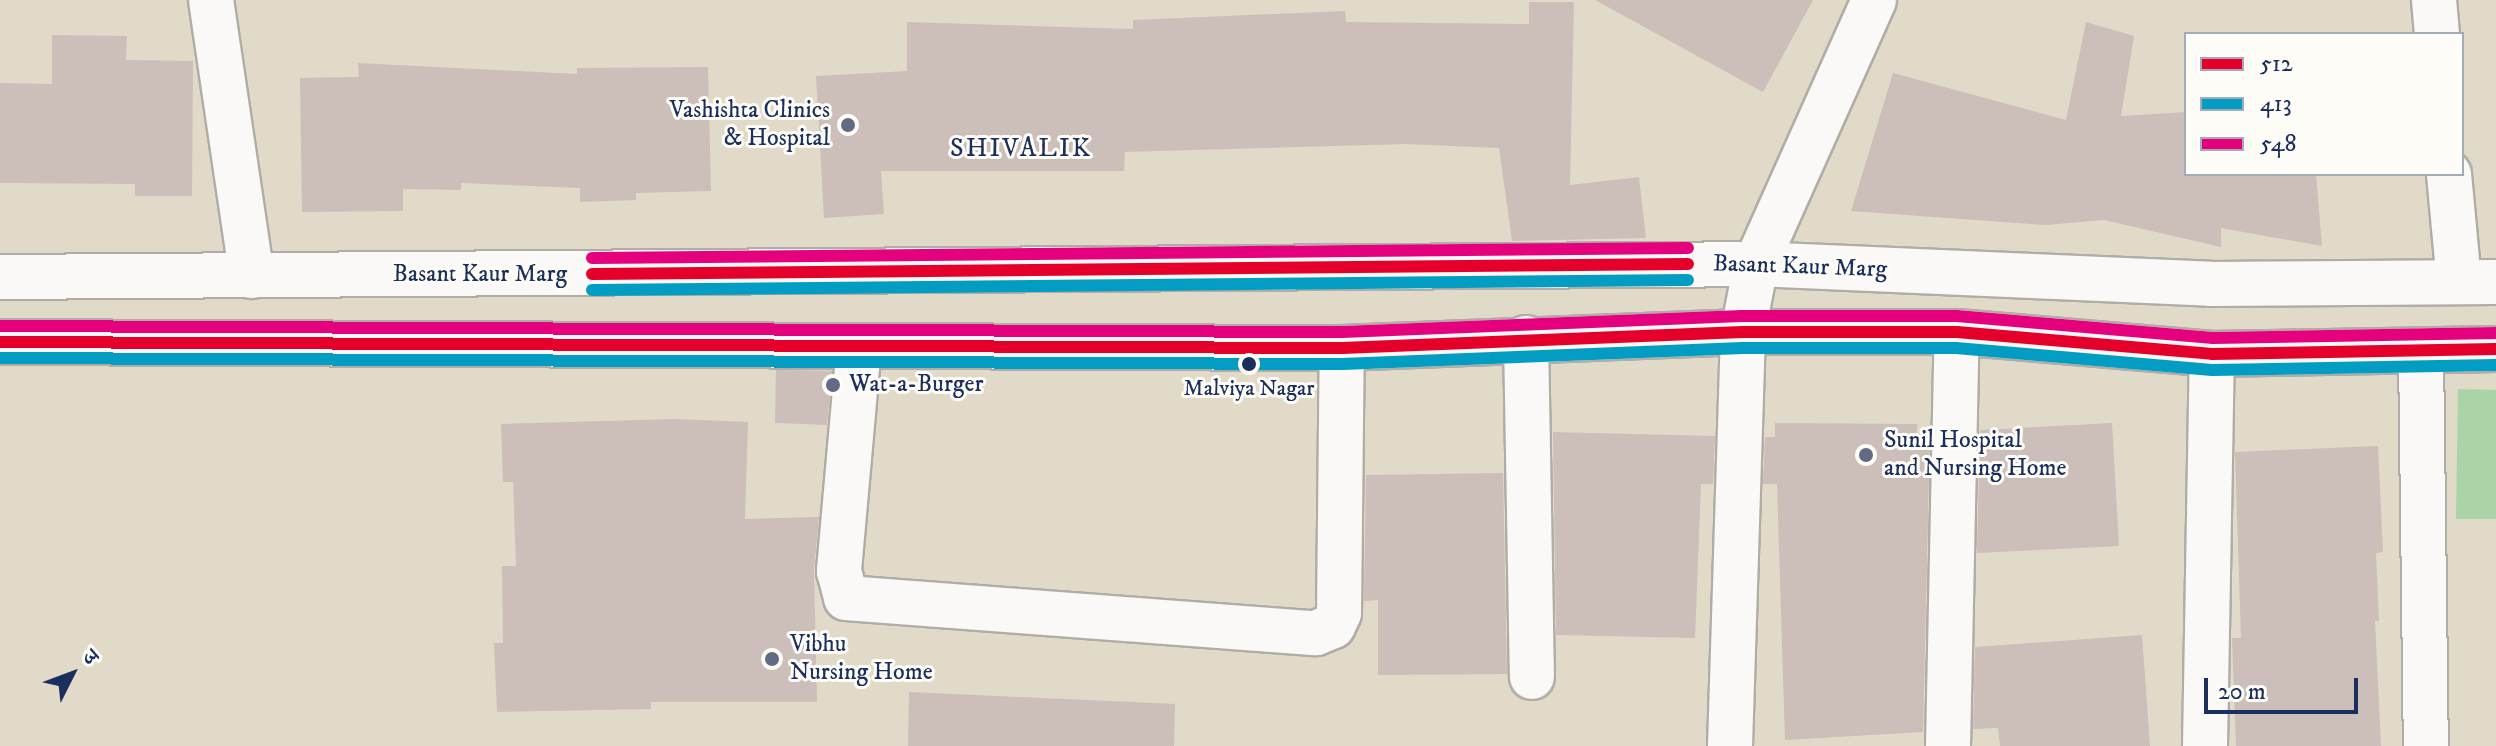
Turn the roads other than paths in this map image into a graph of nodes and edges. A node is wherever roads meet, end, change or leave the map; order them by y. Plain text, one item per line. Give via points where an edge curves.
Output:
1 (211, 0) edge
2 (1874, 0) edge
3 (2434, 0) edge
4 (2437, 32) edge
5 (2450, 176) edge
6 (1756, 264) junction
7 (252, 276) junction
8 (0, 277) edge
9 (2478, 282) edge
10 (1743, 332) junction
11 (1957, 332) junction
12 (1526, 338) junction
13 (0, 342) edge
14 (859, 346) junction
15 (1342, 348) junction
16 (2496, 349) edge
17 (2421, 350) junction
18 (2212, 354) junction
19 (1532, 677) dead end
20 (1730, 746) edge
21 (1948, 746) edge
22 (2205, 746) edge
23 (2426, 746) edge

1 - 7 main road
2 - 6 main road
3 - 4 main road
5 - 9 main road
6 - 7 main road, Basant Kaur Marg
6 - 9 main road, Basant Kaur Marg via 2211,284
6 - 10 main road
7 - 8 main road, Basant Kaur Marg
10 - 11 main road
10 - 12 main road
10 - 20 main road
11 - 18 main road
11 - 21 main road
12 - 15 main road
12 - 19 main road
13 - 14 main road
14 - 15 main road
14 - 15 main road via 839,571 846,598 1316,633 1333,626 1339,613
16 - 17 main road
17 - 18 main road
17 - 23 main road
18 - 22 main road

